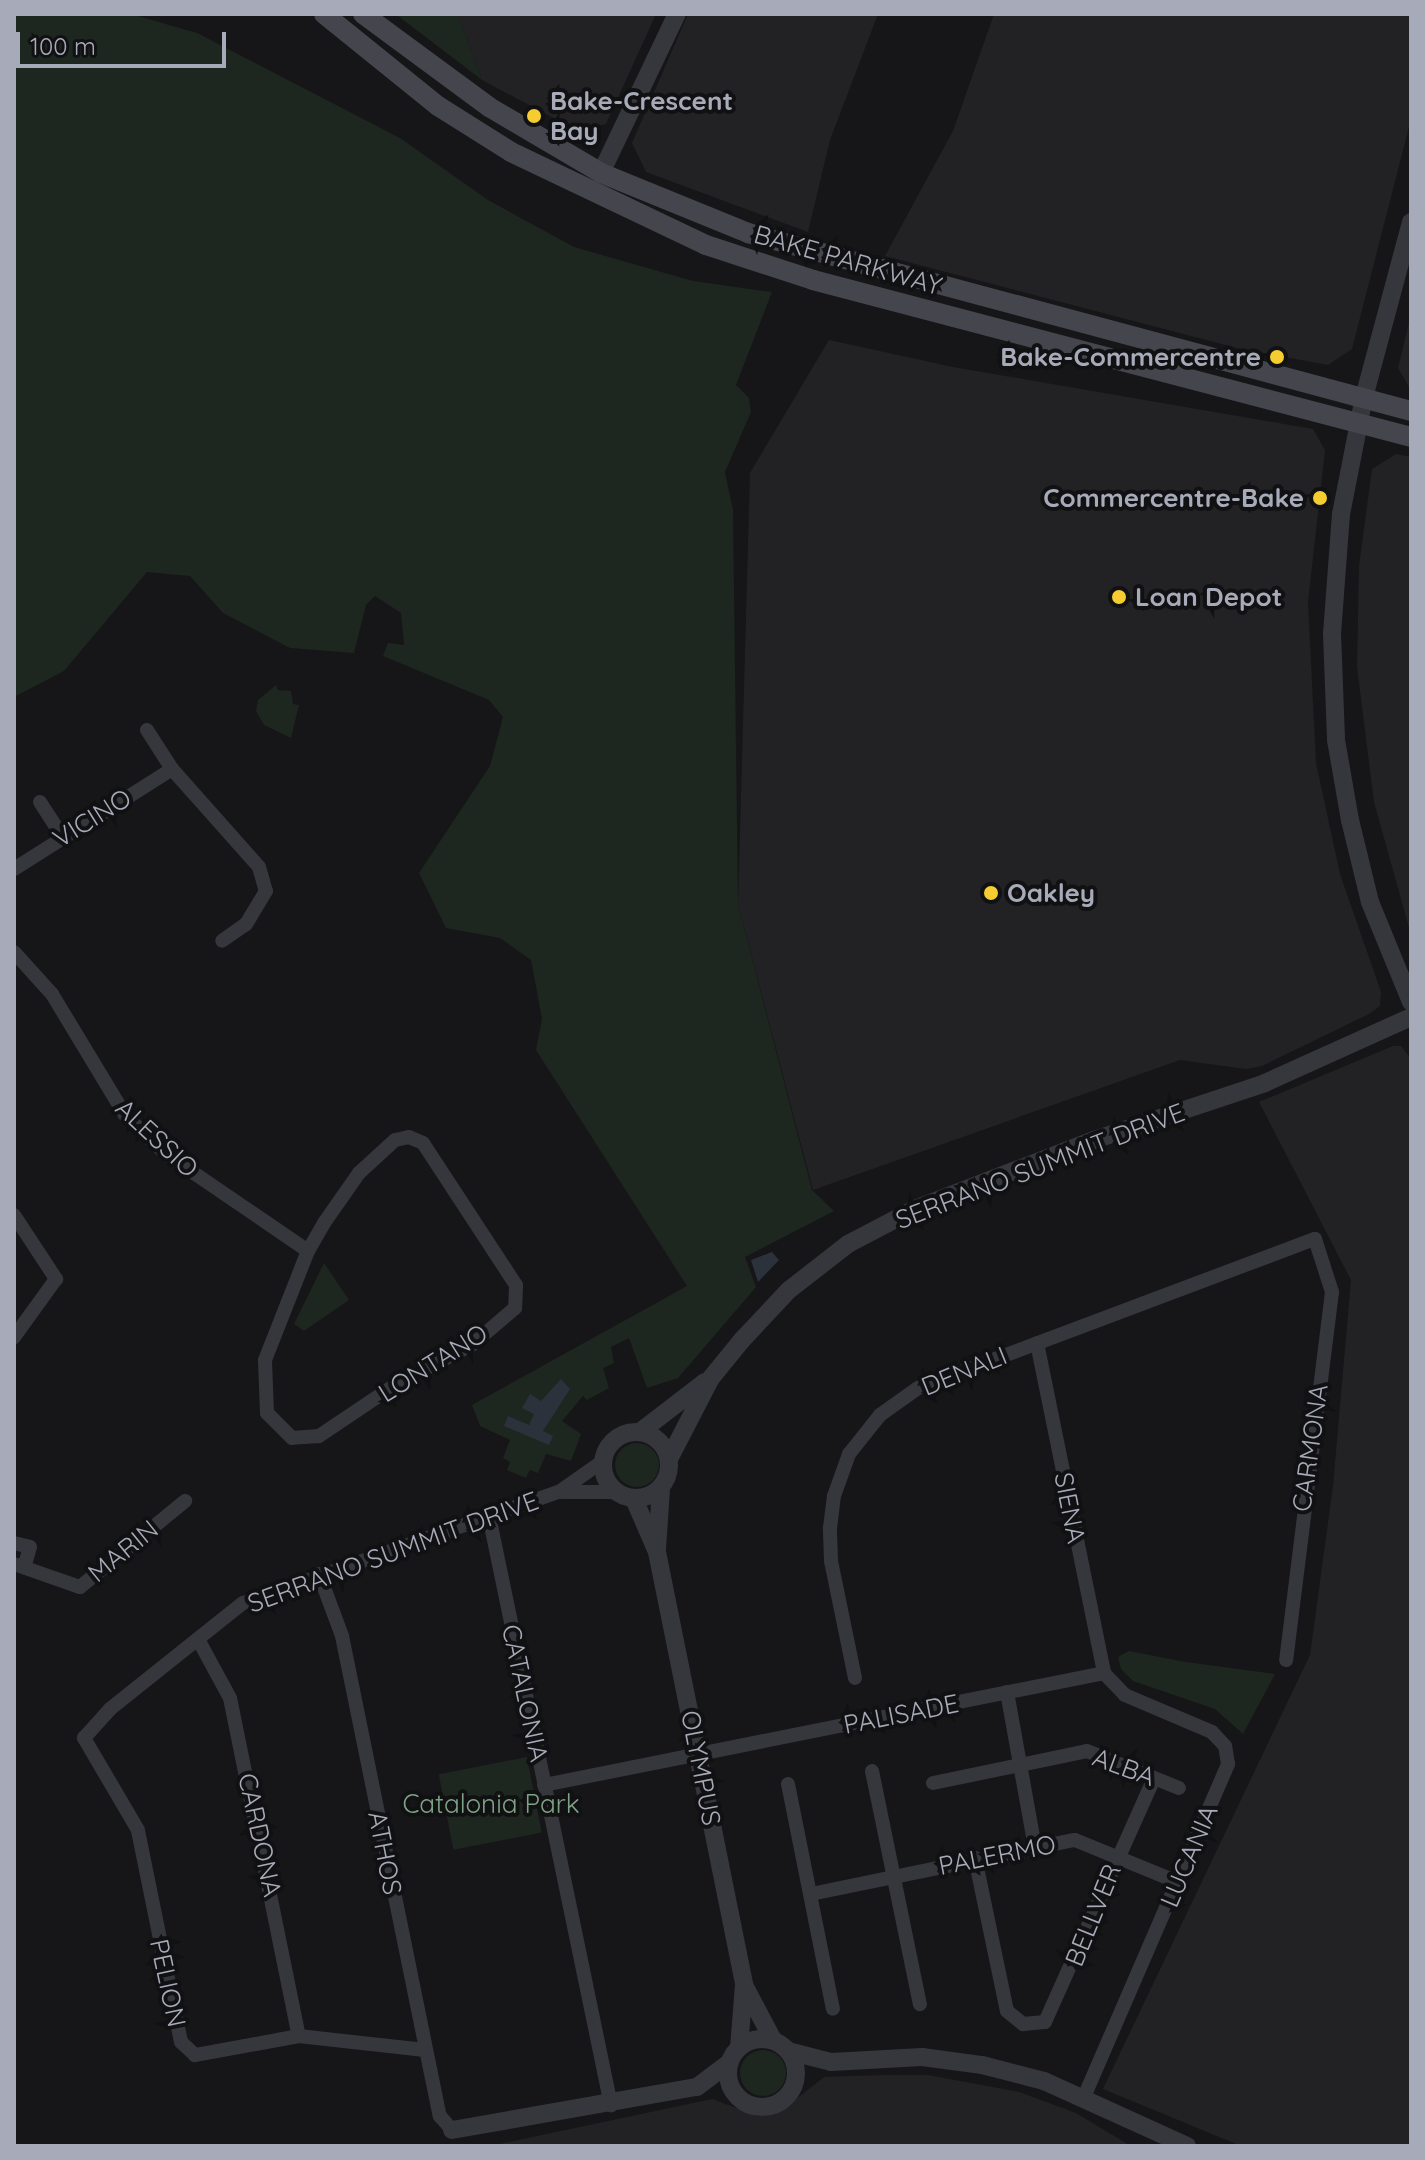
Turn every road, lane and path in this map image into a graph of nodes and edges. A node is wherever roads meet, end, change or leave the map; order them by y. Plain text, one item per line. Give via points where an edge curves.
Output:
1 (324, 14) edge
2 (363, 14) edge
3 (677, 14) edge
4 (414, 86) junction
5 (601, 173) junction
6 (1411, 222) edge
7 (1364, 397) junction
8 (1411, 411) edge
9 (1359, 422) junction
10 (1411, 437) edge
11 (147, 730) dead end
12 (172, 769) junction
13 (40, 802) dead end
14 (62, 836) junction
15 (14, 869) edge
16 (222, 941) dead end
17 (14, 952) edge
18 (1411, 1002) edge
19 (1411, 1017) edge
20 (14, 1215) edge
21 (1315, 1239) joint
22 (308, 1251) junction
23 (14, 1337) edge
24 (1037, 1343) junction
25 (711, 1378) junction
26 (640, 1432) junction
27 (669, 1459) junction
28 (603, 1461) junction
29 (661, 1488) junction
30 (559, 1492) junction
31 (615, 1492) junction
32 (634, 1499) junction
33 (185, 1501) dead end
34 (489, 1516) junction
35 (14, 1543) edge
36 (657, 1552) junction
37 (20, 1564) edge
38 (319, 1574) junction
39 (199, 1641) junction
40 (1286, 1660) dead end
41 (1104, 1673) junction
42 (855, 1678) dead end
43 (1007, 1692) junction
44 (84, 1738) joint
45 (698, 1754) junction
46 (1020, 1765) junction
47 (872, 1771) dead end
48 (1154, 1778) junction
49 (933, 1783) dead end
50 (788, 1784) dead end
51 (544, 1785) junction
52 (1179, 1788) dead end
53 (1035, 1847) junction
54 (1118, 1856) junction
55 (975, 1858) junction
56 (894, 1876) junction
57 (1178, 1882) junction
58 (811, 1894) junction
59 (744, 1985) junction
60 (920, 2004) dead end
61 (833, 2009) dead end
62 (299, 2036) junction
63 (780, 2046) junction
64 (425, 2050) junction
65 (734, 2056) junction
66 (831, 2062) junction
67 (794, 2084) junction
68 (697, 2087) junction
69 (737, 2096) junction
70 (1084, 2097) junction
71 (611, 2105) junction
72 (452, 2130) joint
73 (1187, 2146) edge

1 - 4 main road, BAKE PARKWAY
2 - 5 main road, BAKE PARKWAY via 489,107
3 - 5 street
4 - 5 main road via 447,95 565,167 594,177
4 - 9 main road, BAKE PARKWAY via 511,152 706,245 813,280
5 - 7 main road, BAKE PARKWAY via 748,233
6 - 7 street
7 - 8 main road, BAKE PARKWAY
7 - 9 street
9 - 10 main road, BAKE PARKWAY
9 - 18 street via 1335,573 1336,740 1370,902
11 - 12 street
12 - 14 street, VICINO
12 - 16 street via 259,867 263,879 266,891 246,924
13 - 14 street
14 - 15 street, VICINO
17 - 22 street, ALESSIO via 52,994 125,1115 166,1154
19 - 25 street, SERRANO SUMMIT DRIVE via 1265,1083 1094,1140 915,1209 848,1244 789,1290
20 - 23 street via 56,1279
21 - 24 street, DENALI
21 - 40 street, CARMONA via 1332,1292
22 - 22 street, LONTANO via 265,1360 267,1413 292,1438 319,1436 395,1385 473,1344 515,1308 516,1285 423,1143 409,1137 395,1140 359,1173
24 - 41 street, SIENA
24 - 42 street, DENALI via 899,1399 849,1454 834,1496 830,1528 831,1561
25 - 26 street, SERRANO SUMMIT DRIVE
25 - 27 street, SERRANO SUMMIT DRIVE
26 - 27 street via 660,1441
26 - 28 street, SERRANO SUMMIT DRIVE via 619,1436
27 - 29 street, SERRANO SUMMIT DRIVE
28 - 30 street, SERRANO SUMMIT DRIVE
28 - 31 street via 604,1475
29 - 32 street
29 - 36 street, OLYMPUS
30 - 31 street, SERRANO SUMMIT DRIVE
30 - 34 street, SERRANO SUMMIT DRIVE
31 - 32 street, SERRANO SUMMIT DRIVE
32 - 36 street, OLYMPUS
33 - 37 street, MARIN via 80,1587
34 - 38 street, SERRANO SUMMIT DRIVE
34 - 51 street, CATALONIA
35 - 37 street via 30,1547 32,1557
36 - 45 street, OLYMPUS
38 - 39 street, SERRANO SUMMIT DRIVE via 243,1603
38 - 64 street, ATHOS via 342,1636
39 - 44 street, SERRANO SUMMIT DRIVE via 110,1709
39 - 62 street, CARDONA via 230,1698
41 - 43 street, PALISADE
41 - 57 street, LUCANIA via 1125,1695 1212,1732 1225,1746 1228,1764
43 - 45 street, PALISADE
43 - 46 street
44 - 62 street, PELION via 138,1830 181,2042 195,2055
45 - 51 street, PALISADE
45 - 59 street, OLYMPUS
46 - 48 street, ALBA via 1087,1751
46 - 49 street, ALBA
46 - 53 street
47 - 56 street
48 - 52 street, ALBA
48 - 54 street, BELLVER
50 - 58 street
51 - 71 street, CATALONIA
53 - 54 street, PALERMO via 1075,1840
53 - 55 street, PALERMO
54 - 55 street, BELLVER via 1051,2015 1031,2025 1014,2020 1007,2011
54 - 57 street, PALERMO
55 - 56 street, PALERMO
56 - 58 street, PALERMO
56 - 60 street
57 - 70 street, LUCANIA
58 - 61 street
59 - 63 street, OLYMPUS
59 - 65 street, OLYMPUS
62 - 64 street, PELION
63 - 65 street via 755,2040
63 - 66 street
63 - 67 street
64 - 72 street, ATHOS via 440,2116
65 - 68 street
65 - 69 street via 728,2075
66 - 67 street
66 - 70 street via 922,2057 982,2065
67 - 69 street via 769,2106
68 - 69 street
68 - 71 street
70 - 73 street
71 - 72 street

